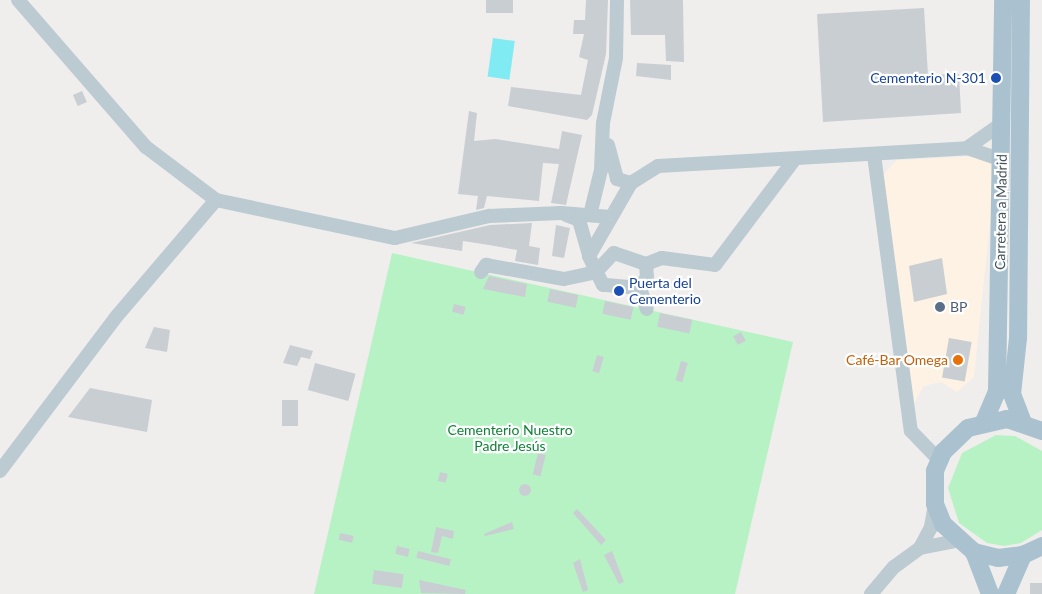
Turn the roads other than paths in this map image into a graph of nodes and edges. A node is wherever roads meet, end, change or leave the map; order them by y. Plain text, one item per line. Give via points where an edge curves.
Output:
1 (18, 0) edge
2 (617, 0) edge
3 (1003, 0) edge
4 (1021, 0) edge
5 (603, 123) junction
6 (1002, 124) junction
7 (967, 148) junction
8 (894, 153) junction
9 (874, 155) junction
10 (794, 159) junction
11 (1001, 160) junction
12 (876, 178) junction
13 (631, 183) junction
14 (216, 200) junction
15 (561, 213) junction
16 (590, 215) junction
17 (611, 217) junction
18 (604, 232) junction
19 (614, 254) junction
20 (589, 256) junction
21 (646, 264) junction
22 (481, 272) dead end
23 (596, 272) junction
24 (640, 288) junction
25 (647, 308) dead end
26 (984, 422) junction
27 (1023, 422) junction
28 (1042, 431) edge
29 (952, 441) junction
30 (923, 444) junction
31 (940, 461) junction
32 (0, 471) edge
33 (935, 504) junction
34 (957, 541) junction
35 (920, 548) junction
36 (974, 552) junction
37 (1034, 552) edge
38 (872, 594) edge
39 (990, 594) edge
40 (1006, 594) edge

1 - 14 street via 146,147
2 - 5 street via 619,30
3 - 6 main road, Carretera a Madrid
4 - 27 main road, Carretera a Madrid via 1018,338 1012,394
5 - 13 street via 614,173 622,184
5 - 16 street via 601,170
6 - 7 street
6 - 11 main road, Carretera a Madrid
7 - 8 street
7 - 11 street
8 - 9 street
8 - 12 street
9 - 10 street
9 - 12 street
10 - 13 street via 658,166
10 - 21 street via 715,265 662,258
11 - 26 main road, Carretera a Madrid via 997,390
12 - 30 street via 911,431
13 - 17 street
14 - 15 street via 395,238 489,216
14 - 32 street via 116,317
15 - 16 street
15 - 20 street via 579,220
16 - 17 street
17 - 18 street
18 - 19 street
18 - 20 street
19 - 21 street
19 - 23 street
20 - 23 street
21 - 24 street via 647,277
22 - 23 street via 486,265 564,279
23 - 24 street via 603,285
24 - 25 street
26 - 27 main road
26 - 29 main road
27 - 28 main road
29 - 30 street
29 - 31 main road
30 - 31 street
31 - 33 main road
33 - 34 main road
33 - 35 street via 931,527
34 - 35 street
34 - 36 main road
35 - 38 street via 894,567
36 - 37 main road via 998,558
36 - 39 main road
37 - 40 main road

